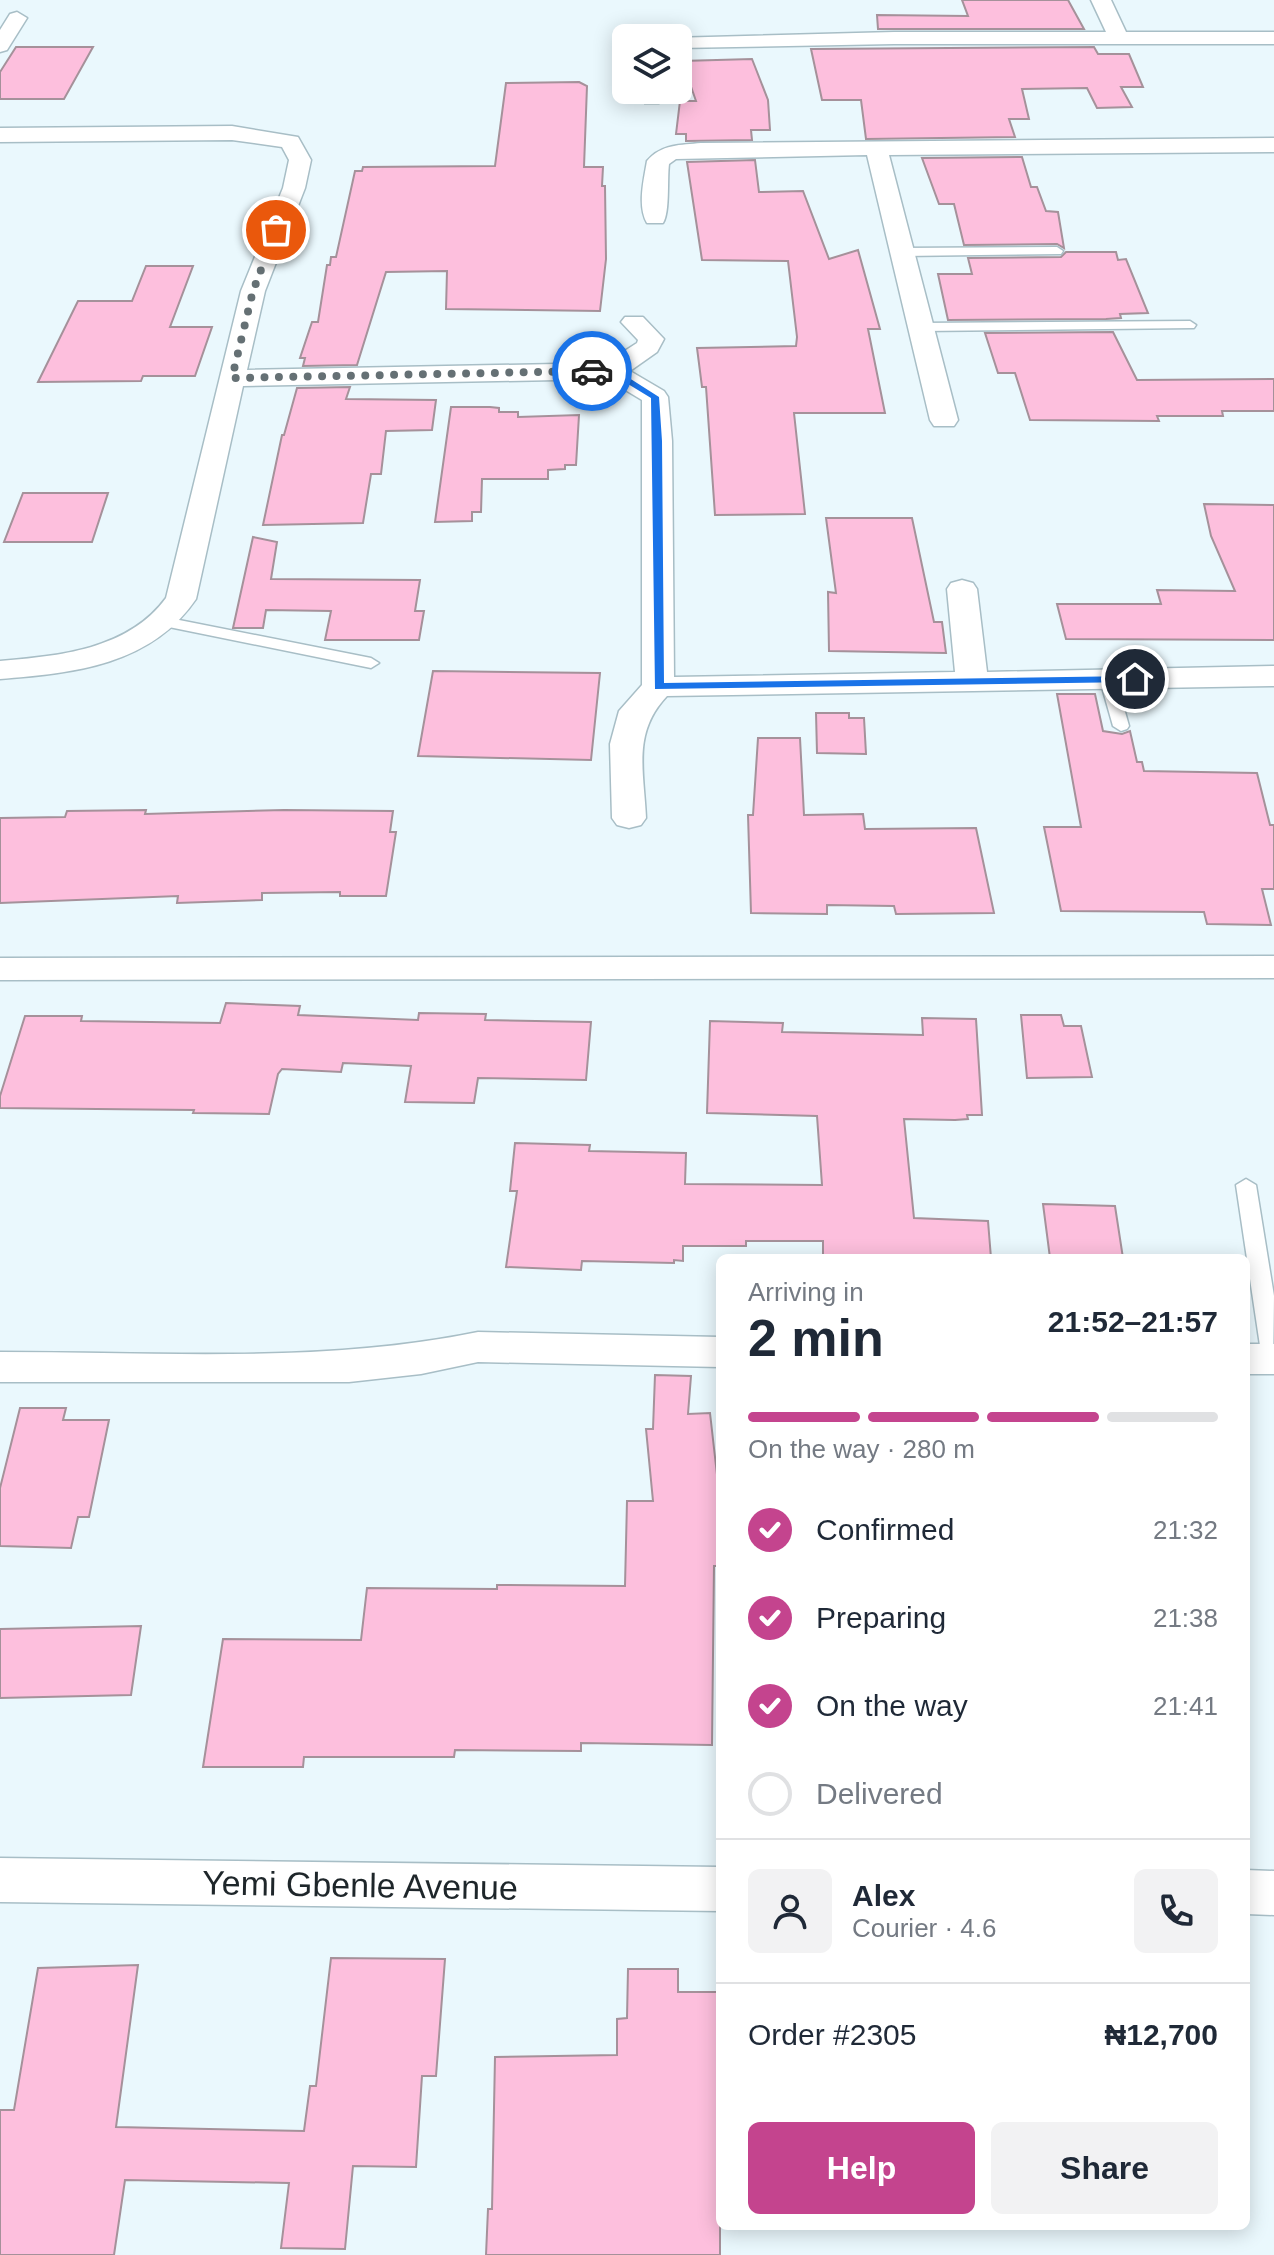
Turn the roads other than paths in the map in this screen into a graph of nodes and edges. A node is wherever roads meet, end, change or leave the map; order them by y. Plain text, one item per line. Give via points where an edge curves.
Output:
1 (1101, 0) edge
2 (17, 18) dead end
3 (1118, 37) junction
4 (1274, 38) edge
5 (692, 42) edge
6 (0, 46) edge
7 (0, 135) edge
8 (1274, 145) edge
9 (877, 150) junction
10 (655, 218) dead end
11 (1057, 251) dead end
12 (903, 252) junction
13 (634, 322) dead end
14 (1190, 325) dead end
15 (921, 327) junction
16 (612, 371) junction
17 (232, 378) junction
18 (944, 420) dead end
19 (962, 589) dead end
20 (164, 622) junction
21 (371, 663) dead end
22 (0, 670) edge
23 (1274, 676) edge
24 (1108, 680) junction
25 (972, 683) junction
26 (658, 687) junction
27 (1121, 726) dead end
28 (629, 818) dead end
29 (1274, 967) edge
30 (0, 969) edge
31 (1246, 1185) dead end
32 (716, 1352) edge
33 (1264, 1359) edge
34 (0, 1367) edge
35 (0, 1880) edge
36 (716, 1889) edge
37 (1250, 1892) edge
38 (1274, 1893) edge

1 - 3 street
2 - 6 street
3 - 4 street
3 - 5 street
7 - 17 street via 232,133 290,142 300,160 294,188 253,291
8 - 9 street
9 - 10 street via 670,153 658,161
9 - 12 street
11 - 12 lane
12 - 15 street
13 - 16 street via 651,339 648,347
14 - 15 lane
15 - 18 street
16 - 17 street
16 - 26 street via 655,397
17 - 20 street via 181,599
19 - 25 street
20 - 21 lane
20 - 22 street via 142,637 92,656 47,667
23 - 24 street
24 - 25 street
24 - 27 lane
25 - 26 street
26 - 28 street via 635,711 626,744
29 - 30 street
31 - 33 lane
32 - 34 street via 478,1347 349,1367
35 - 36 street, Yemi Gbenle Avenue
37 - 38 street

